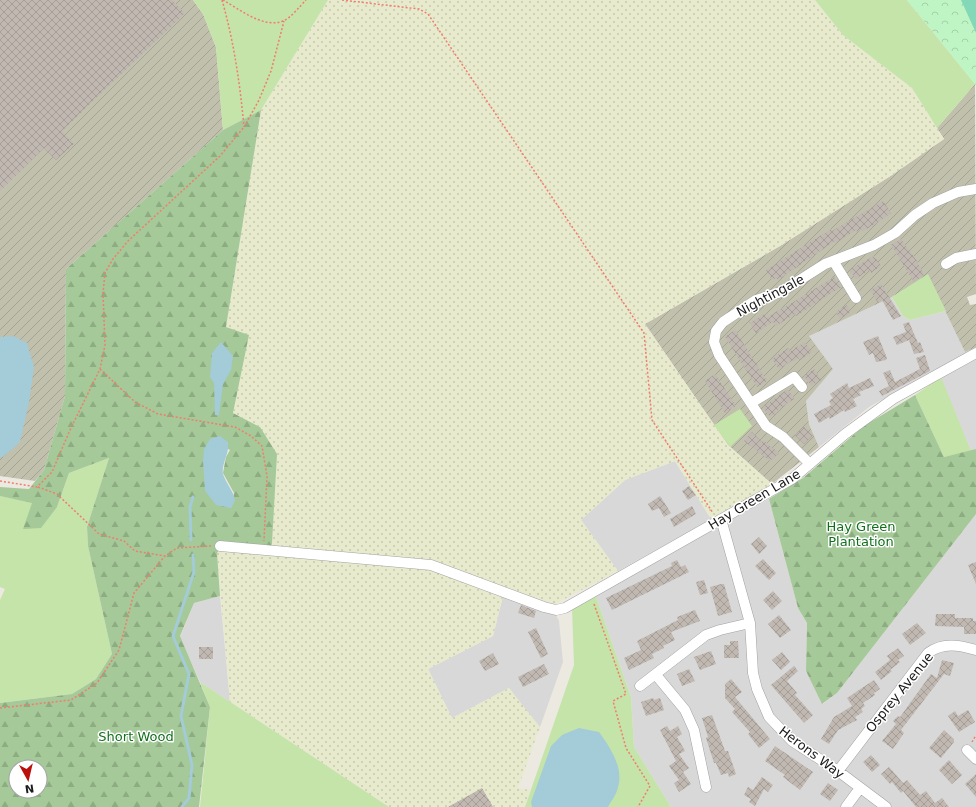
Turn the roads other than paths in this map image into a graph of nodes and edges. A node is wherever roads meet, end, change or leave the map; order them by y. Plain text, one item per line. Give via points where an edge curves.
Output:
1 (976, 189) edge
2 (976, 254) edge
3 (834, 262) junction
4 (946, 264) dead end
5 (856, 298) dead end
6 (976, 353) edge
7 (802, 387) dead end
8 (751, 404) junction
9 (810, 464) junction
10 (719, 521) junction
11 (220, 546) road end
12 (750, 623) junction
13 (976, 650) edge
14 (656, 675) junction
15 (640, 686) dead end
16 (967, 750) dead end
17 (976, 759) edge
18 (838, 771) junction
19 (706, 787) dead end
20 (860, 788) junction
21 (846, 807) edge
22 (886, 807) edge

1 - 3 street, Nightingale via 958,192 933,203 895,233
2 - 4 street via 956,258
3 - 5 street
3 - 8 street, Nightingale via 825,264 781,292 756,300 723,322 716,331 714,342 718,354
6 - 9 street, Hay Green Lane via 893,399 845,434
7 - 8 street via 794,377
8 - 9 street, Nightingale via 766,426 783,437
9 - 10 street, Hay Green Lane via 792,479
10 - 11 street, Hay Green Lane via 565,608 556,610 431,565
10 - 12 street, Herons Way
12 - 14 street via 706,635 680,653
12 - 18 street, Herons Way via 753,673 769,717 792,741
13 - 18 street, Osprey Avenue via 946,645 928,653
14 - 15 street
14 - 19 street via 685,710 694,730
16 - 17 street
18 - 20 street, Herons Way
20 - 21 street
20 - 22 street, Herons Way

